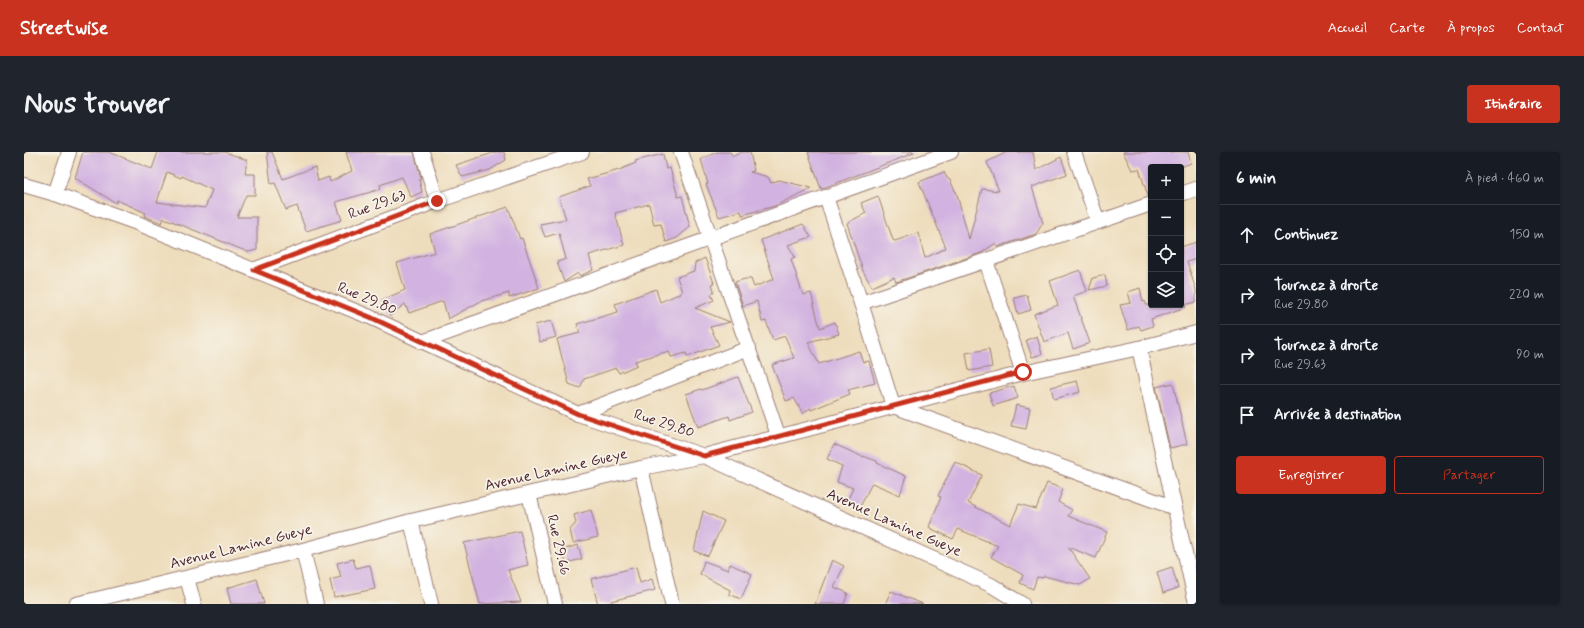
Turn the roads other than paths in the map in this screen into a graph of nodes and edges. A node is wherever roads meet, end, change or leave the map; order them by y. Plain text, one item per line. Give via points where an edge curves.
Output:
1 (68, 152) edge
2 (422, 152) edge
3 (582, 152) edge
4 (682, 152) edge
5 (951, 152) edge
6 (1074, 152) edge
7 (24, 186) edge
8 (1196, 189) edge
9 (1184, 193) edge
10 (55, 194) junction
11 (826, 197) junction
12 (437, 201) junction
13 (1148, 205) edge
14 (1098, 222) junction
15 (712, 237) junction
16 (986, 261) junction
17 (254, 270) junction
18 (861, 303) junction
19 (1196, 333) edge
20 (422, 342) junction
21 (749, 348) junction
22 (1139, 348) junction
23 (1023, 372) junction
24 (893, 406) junction
25 (578, 414) junction
26 (778, 435) junction
27 (704, 456) junction
28 (641, 468) junction
29 (529, 494) junction
30 (1175, 508) junction
31 (411, 521) junction
32 (303, 550) junction
33 (188, 578) junction
34 (1196, 603) edge
35 (76, 604) edge
36 (194, 604) edge
37 (316, 604) edge
38 (431, 604) edge
39 (555, 604) edge
40 (672, 604) edge
41 (1022, 604) edge

1 - 10 street
2 - 12 street
3 - 12 street, Rue 29.63
4 - 15 street
5 - 11 street
6 - 14 street
7 - 10 street, Rue 29.80
8 - 9 street
10 - 17 street, Rue 29.80 via 137,223
11 - 15 street
11 - 18 street
12 - 17 street, Rue 29.63
13 - 14 street
14 - 16 street
15 - 20 street
15 - 21 street
16 - 18 street
16 - 23 street
17 - 20 street, Rue 29.80 via 370,317
18 - 24 street
19 - 22 street
20 - 25 street, Rue 29.80
21 - 25 street
21 - 26 street
22 - 23 street
22 - 30 street
23 - 24 street
24 - 26 street
24 - 30 street
25 - 27 street, Rue 29.80
26 - 27 street
27 - 28 street, Avenue Lamine Gueye
27 - 41 street, Avenue Lamine Gueye via 991,585
28 - 29 street, Avenue Lamine Gueye
28 - 40 street
29 - 31 street, Avenue Lamine Gueye
29 - 39 street, Rue 29.66
30 - 34 street
31 - 32 street, Avenue Lamine Gueye
31 - 38 street
32 - 33 street, Avenue Lamine Gueye
32 - 37 street
33 - 35 street, Avenue Lamine Gueye
33 - 36 street

